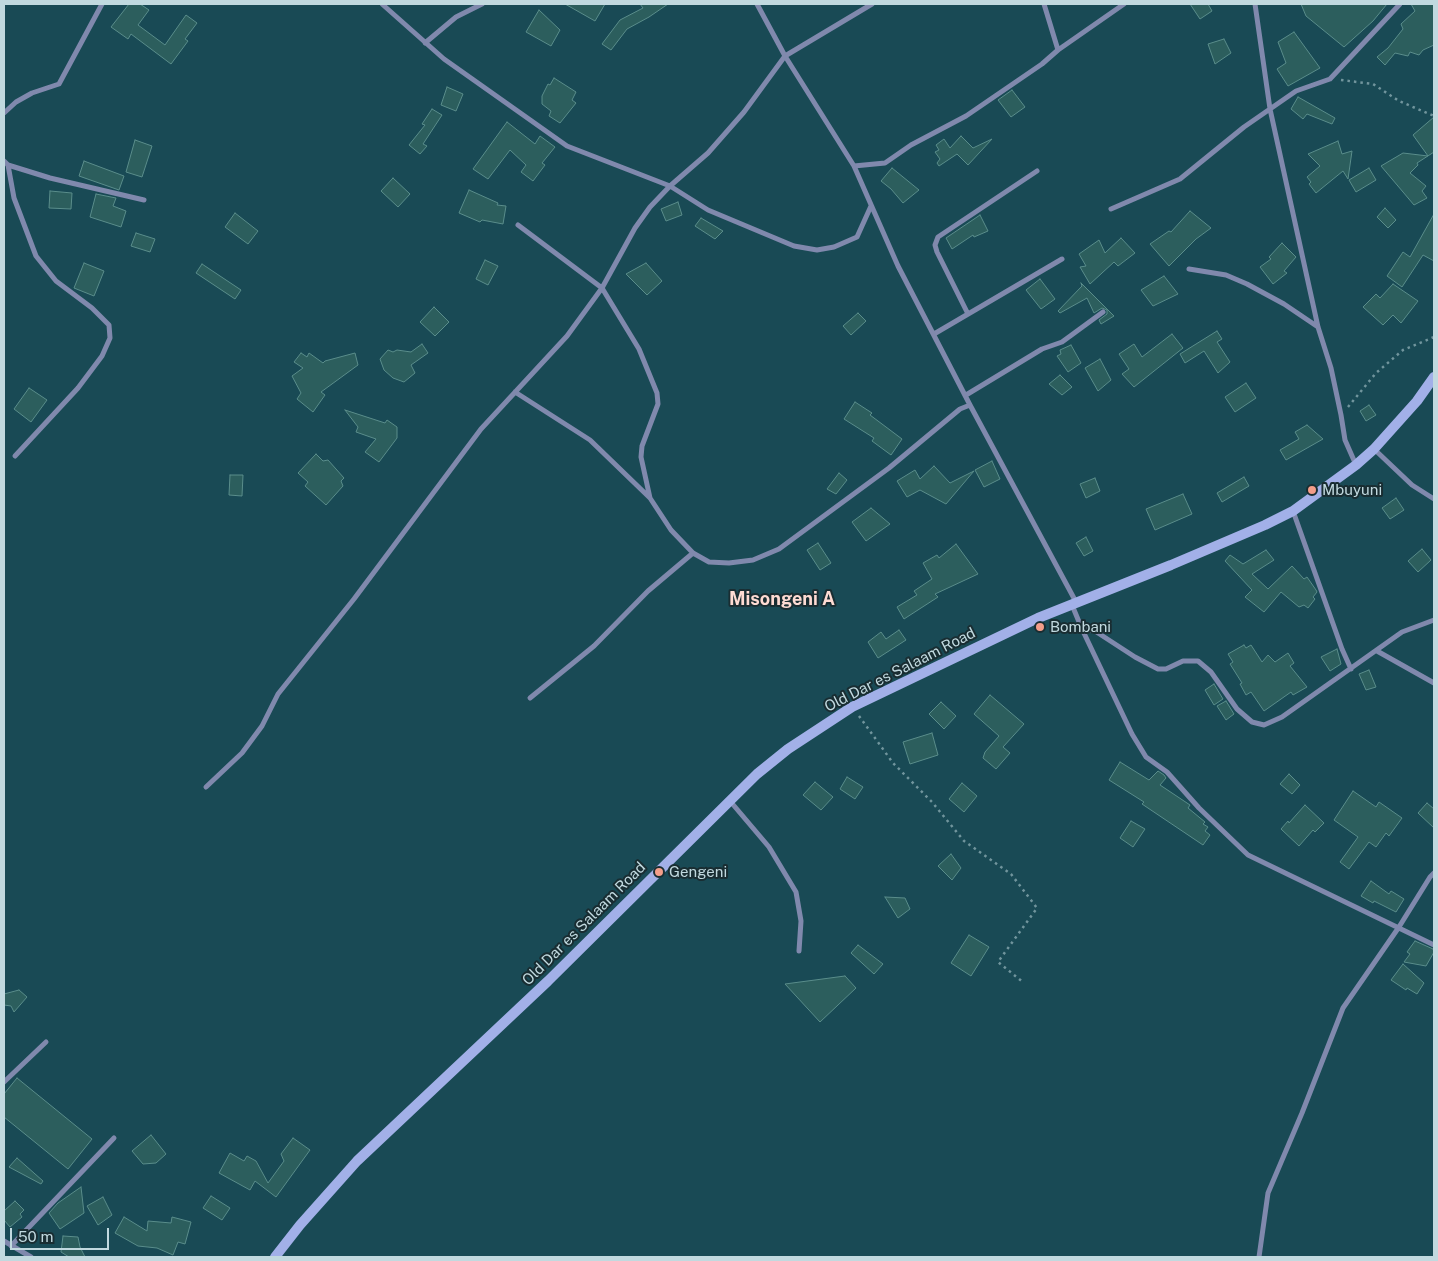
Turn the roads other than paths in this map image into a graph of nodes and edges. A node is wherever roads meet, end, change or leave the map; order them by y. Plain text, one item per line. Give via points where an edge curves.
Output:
1 (102, 4) edge
2 (382, 4) edge
3 (482, 4) edge
4 (757, 4) edge
5 (872, 4) edge
6 (1044, 4) edge
7 (1124, 4) edge
8 (1255, 4) edge
9 (1400, 4) edge
10 (425, 43) junction
11 (1058, 50) junction
12 (785, 56) junction
13 (1270, 109) junction
14 (4, 113) edge
15 (6, 163) edge
16 (854, 166) junction
17 (1037, 170) dead end
18 (670, 186) junction
19 (144, 200) dead end
20 (871, 206) junction
21 (1111, 209) dead end
22 (518, 225) dead end
23 (1062, 259) dead end
24 (1189, 269) dead end
25 (602, 288) junction
26 (1103, 312) dead end
27 (968, 314) junction
28 (1318, 327) junction
29 (934, 334) junction
30 (1434, 377) edge
31 (515, 392) junction
32 (966, 395) junction
33 (970, 405) junction
34 (1374, 449) junction
35 (15, 456) dead end
36 (1356, 465) junction
37 (650, 498) junction
38 (1434, 499) edge
39 (1293, 511) junction
40 (692, 553) junction
41 (1074, 603) junction
42 (1434, 620) edge
43 (1082, 629) junction
44 (1377, 651) junction
45 (1351, 668) junction
46 (1434, 683) edge
47 (530, 698) dead end
48 (206, 787) dead end
49 (730, 800) junction
50 (1434, 873) edge
51 (1399, 926) junction
52 (1434, 945) edge
53 (799, 952) dead end
54 (46, 1042) dead end
55 (4, 1082) edge
56 (114, 1138) dead end
57 (4, 1242) edge
58 (11, 1246) junction
59 (31, 1257) edge
60 (274, 1257) edge
61 (1259, 1257) edge

1 - 14 street via 59,84 32,93
2 - 10 street
3 - 10 street via 456,17
4 - 12 street
5 - 12 street
6 - 11 street
7 - 11 street
8 - 13 street
9 - 13 street via 1330,79 1296,91
10 - 18 street via 567,146
11 - 16 street via 966,116 911,145 885,163
12 - 16 street
12 - 18 street via 708,153
13 - 21 street via 1180,179
13 - 28 street
15 - 19 street via 50,178
15 - 35 street via 14,198 36,256 56,280 109,325 110,338 102,356 78,388
16 - 20 street
17 - 27 street via 938,237 937,252
18 - 20 street via 708,210 735,222 794,246 817,250 857,238
18 - 25 street via 635,228
20 - 29 street
22 - 25 street
23 - 27 street
24 - 28 street via 1226,275 1240,281 1284,304
25 - 31 street via 567,336
25 - 37 street via 639,349 657,393 658,404 641,457
26 - 32 street via 1062,342 1042,349
27 - 29 street
28 - 36 street via 1331,368 1344,440
29 - 32 street
30 - 34 street, Old Dar es Salaam Road
31 - 37 street via 590,440
31 - 48 street via 481,429 354,599 278,694 262,726 242,753
32 - 33 street
33 - 40 street via 960,409 888,468 779,548 753,560 729,563 709,562
33 - 41 street
34 - 36 street, Old Dar es Salaam Road
34 - 38 street via 1412,485
36 - 39 street, Old Dar es Salaam Road
37 - 40 street via 671,530
39 - 41 street, Old Dar es Salaam Road via 1188,558
39 - 45 street
40 - 47 street via 648,591 594,646
41 - 43 street
41 - 49 street, Old Dar es Salaam Road via 852,707 788,749
42 - 44 street via 1402,632
43 - 45 street via 1094,631 1158,669 1183,661 1198,661 1211,672 1237,709 1252,722 1264,725 1282,717
43 - 51 street via 1146,757 1167,772 1248,855
44 - 45 street
44 - 46 street
49 - 53 street via 769,847 796,892 801,921
49 - 60 street, Old Dar es Salaam Road via 548,981 357,1161
50 - 51 street
51 - 52 street
51 - 61 street via 1343,1008 1268,1193
54 - 55 street
56 - 58 street
57 - 58 street
58 - 59 street

